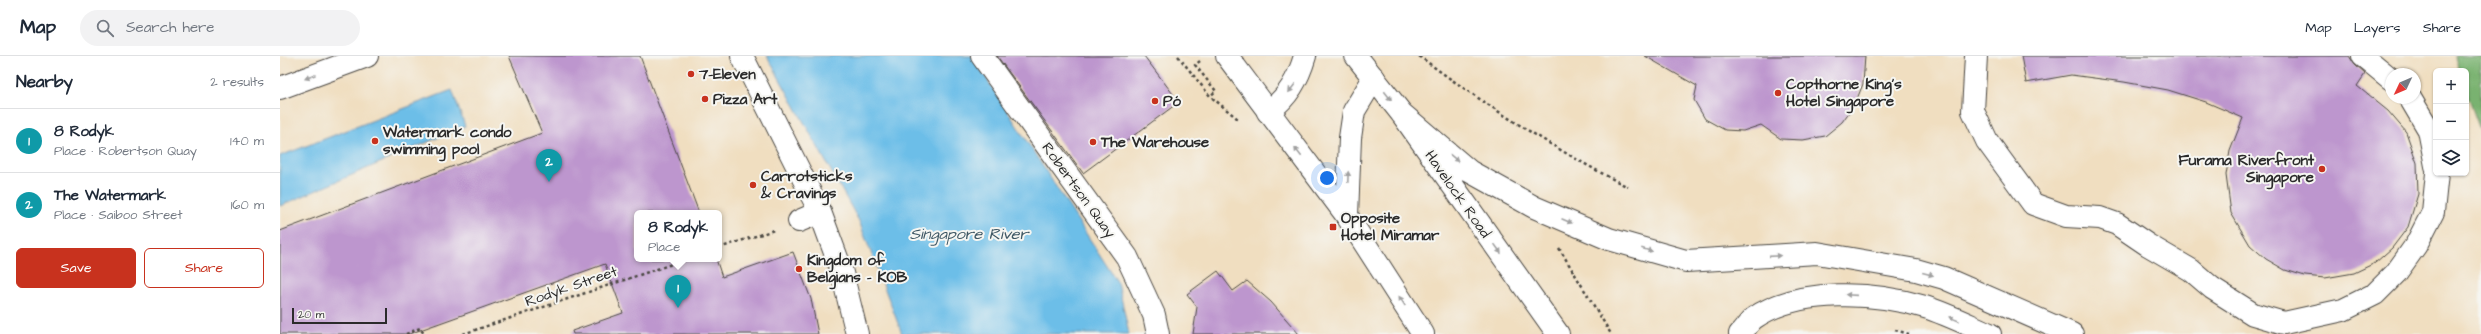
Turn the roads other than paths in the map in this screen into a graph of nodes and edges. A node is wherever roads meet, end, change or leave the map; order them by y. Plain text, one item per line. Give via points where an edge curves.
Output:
1 (366, 56) edge
2 (742, 56) edge
3 (982, 56) edge
4 (1227, 56) edge
5 (1305, 56) edge
6 (1356, 56) edge
7 (1976, 56) edge
8 (2363, 56) edge
9 (2385, 74) edge
10 (1374, 78) junction
11 (280, 88) edge
12 (2414, 104) edge
13 (1268, 112) junction
14 (1402, 114) junction
15 (2433, 151) edge
16 (2437, 176) edge
17 (820, 212) junction
18 (1347, 216) junction
19 (799, 221) road end
20 (1890, 265) junction
21 (1890, 300) junction
22 (857, 334) edge
23 (1158, 334) edge
24 (1423, 334) edge
25 (1558, 334) edge
26 (1740, 334) edge
27 (1990, 334) edge
28 (2072, 334) edge

1 -> 11 main road
2 - 17 main road
3 - 23 main road, Robertson Quay via 1127,257 1154,315
4 - 13 main road
5 -> 13 main road via 1296,82 1281,102
6 - 10 main road, Havelock Road
7 - 16 main road via 1973,111 1987,141 2033,204 2066,216 2100,218 2117,224 2191,270 2212,288 2253,314 2284,323 2343,310 2374,294 2396,273 2416,245 2433,212
8 - 9 main road
10 -> 14 main road, Havelock Road
18 -> 10 main road via 1350,138 1354,111
12 - 15 main road via 2429,130
18 -> 13 main road
14 -> 20 main road via 1469,171 1534,207 1609,239 1686,261 1817,253
14 -> 25 main road, Havelock Road
17 - 19 main road
17 - 22 main road via 841,269
24 -> 18 main road
20 - 21 main road
20 -> 28 main road via 1944,278
21 -> 26 main road via 1848,294 1808,298 1775,308 1754,319
27 -> 21 main road via 1925,307

